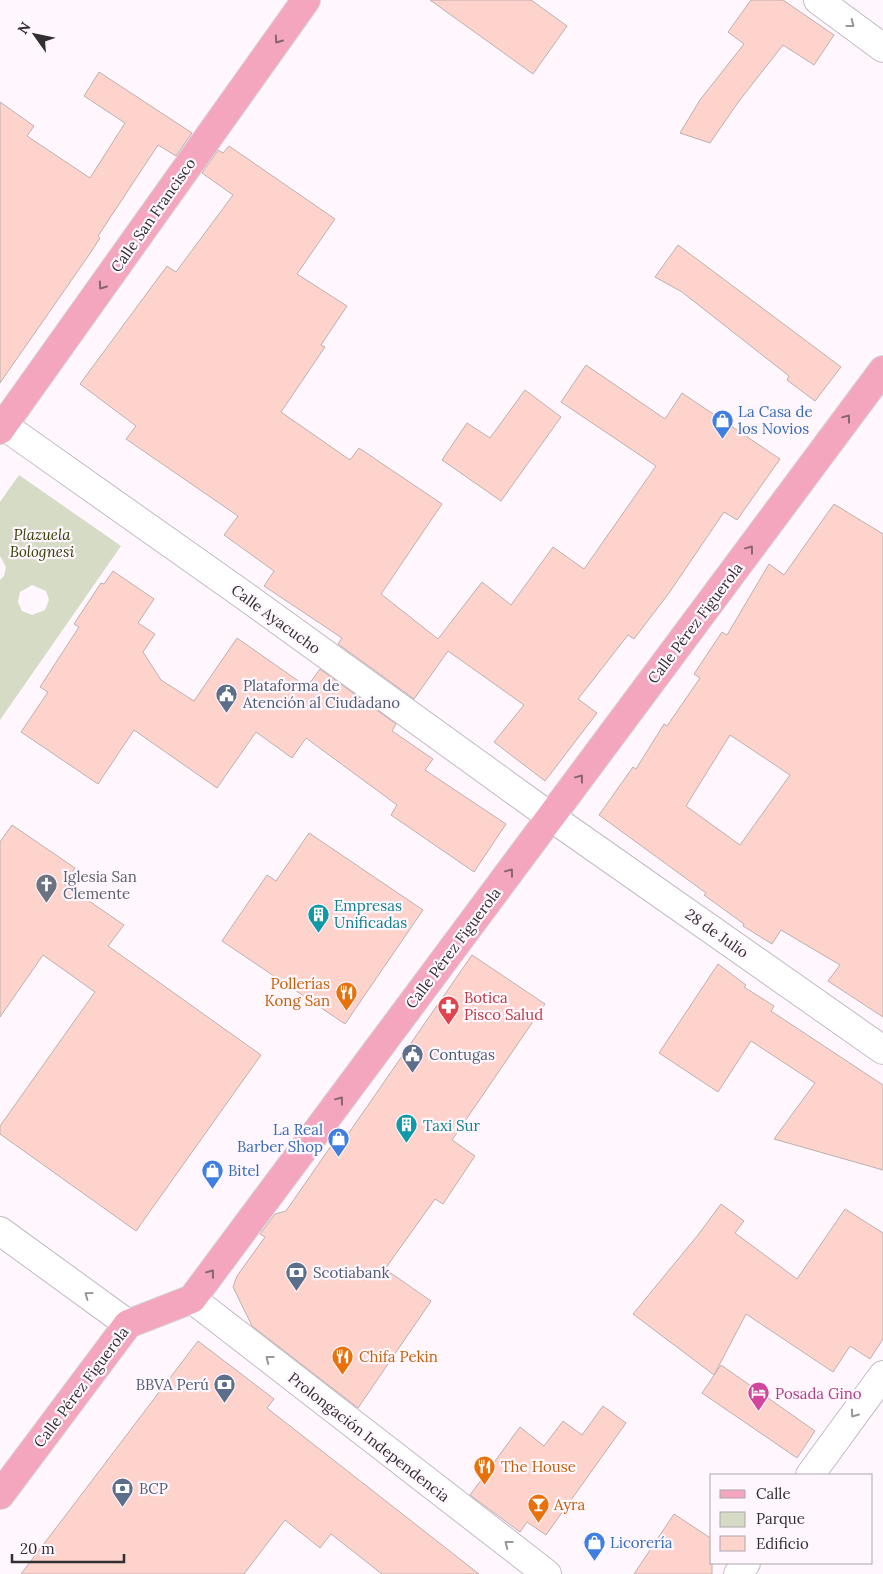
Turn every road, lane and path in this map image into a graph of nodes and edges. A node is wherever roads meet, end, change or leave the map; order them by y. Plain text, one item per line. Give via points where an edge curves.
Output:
1 (306, 0) edge
2 (818, 0) edge
3 (883, 48) edge
4 (883, 370) edge
5 (1, 426) edge
6 (551, 817) junction
7 (883, 1050) edge
8 (0, 1231) edge
9 (192, 1299) junction
10 (128, 1324) junction
11 (883, 1375) edge
12 (811, 1474) edge
13 (0, 1495) edge
14 (547, 1574) edge

1 -> 5 main road, Calle San Francisco
2 -> 3 street
6 -> 4 main road, Calle Pérez Figuerola
5 - 6 street, Calle Ayacucho via 245,596
6 - 7 street, 28 de Julio
9 -> 6 main road, Calle Pérez Figuerola
10 -> 8 street
9 - 10 main road, Calle Pérez Figuerola
14 -> 9 street, Prolongación Independencia
10 - 13 main road, Calle Pérez Figuerola
11 -> 12 street

